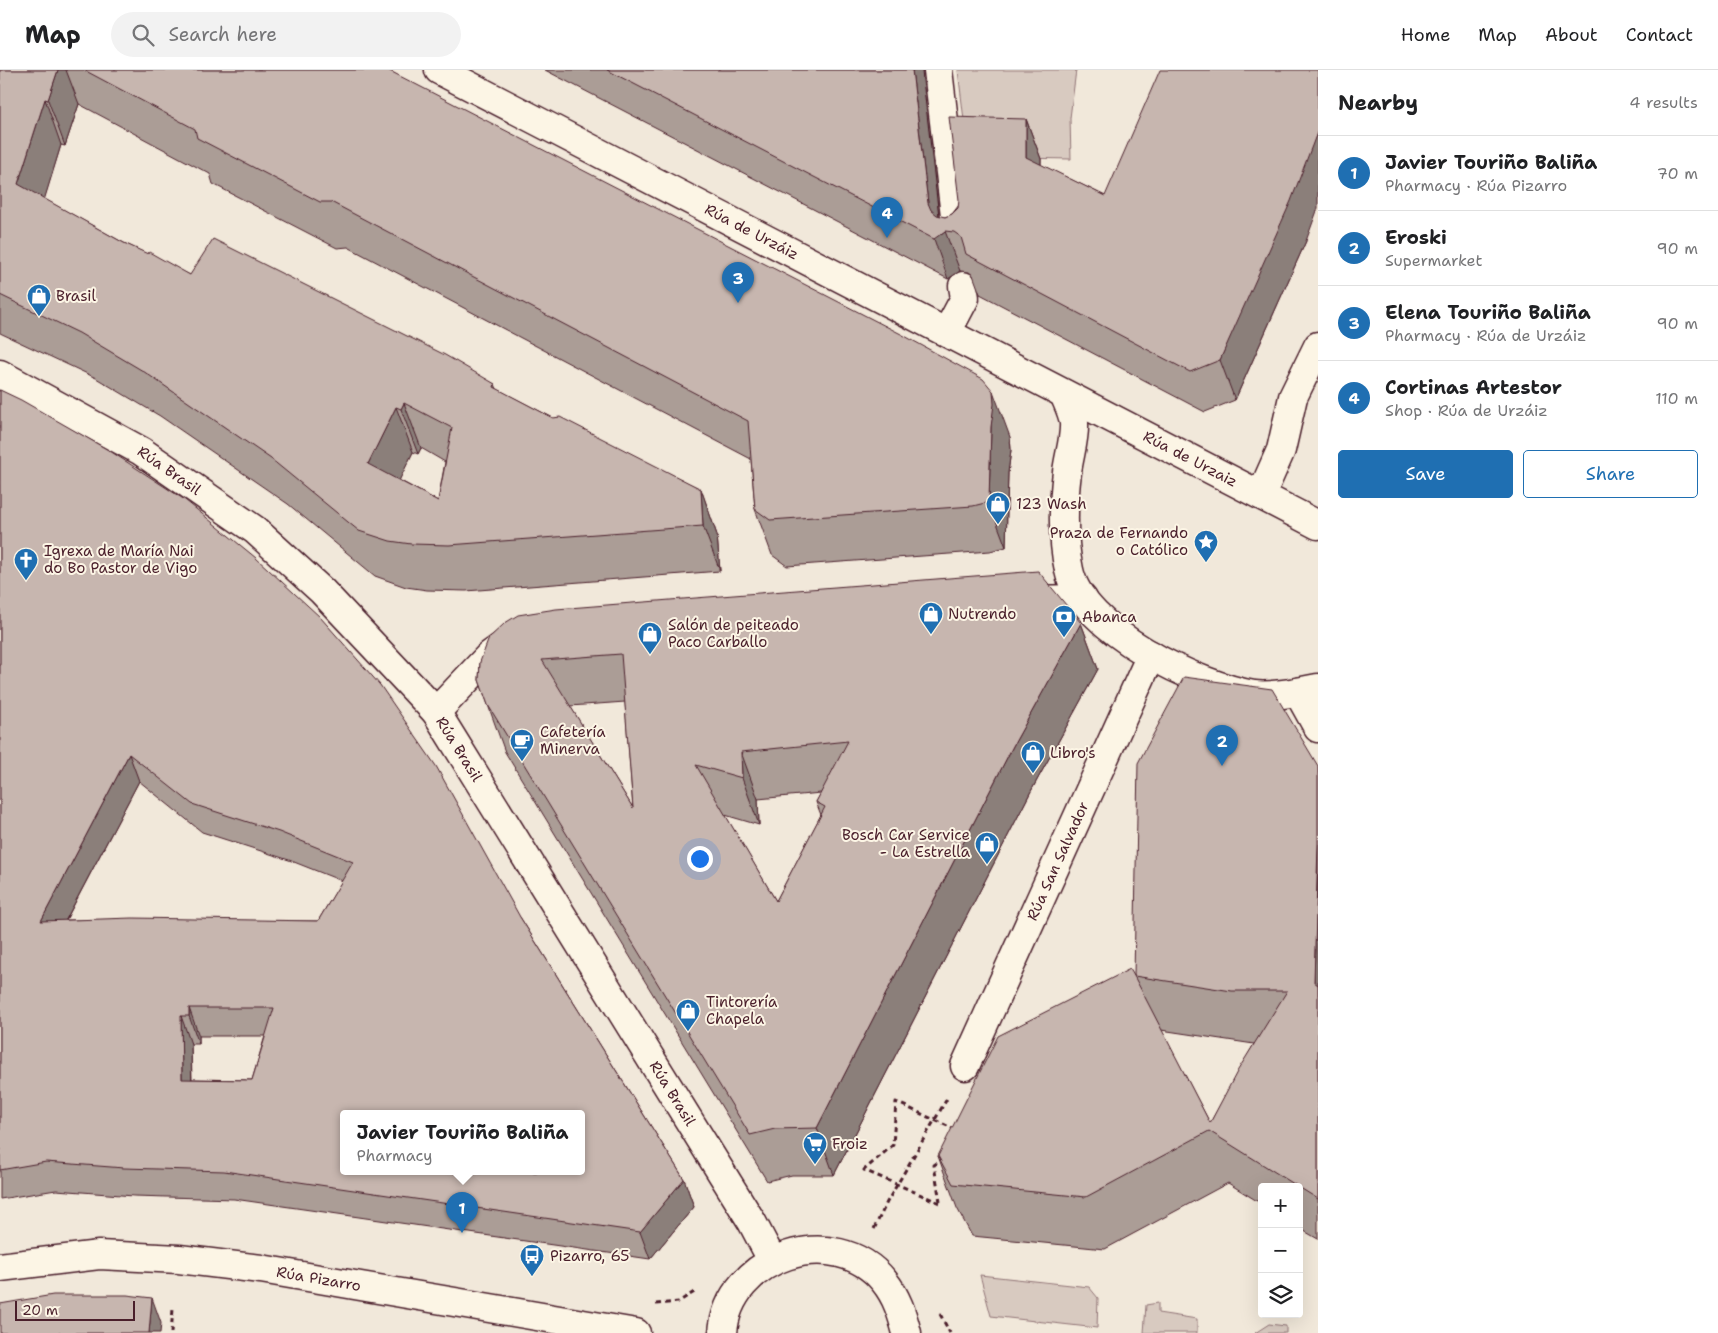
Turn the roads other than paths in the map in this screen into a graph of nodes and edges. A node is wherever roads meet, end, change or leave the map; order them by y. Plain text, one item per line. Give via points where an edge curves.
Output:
1 (439, 70) edge
2 (938, 70) edge
3 (958, 241) edge
4 (963, 286) edge
5 (947, 332) junction
6 (1318, 346) edge
7 (0, 374) edge
8 (1064, 394) junction
9 (1104, 414) junction
10 (1074, 422) junction
11 (1261, 495) junction
12 (1318, 525) edge
13 (1083, 599) junction
14 (1000, 601) edge
15 (534, 633) edge
16 (1151, 656) junction
17 (1308, 690) edge
18 (436, 712) junction
19 (1318, 728) edge
20 (965, 1066) dead end
21 (772, 1260) junction
22 (0, 1267) edge
23 (636, 1333) edge
24 (723, 1333) edge
25 (907, 1333) edge

1 - 5 street, Rúa de Urzáiz
2 - 3 street
4 - 5 street via 965,298
5 - 8 street, Rúa de Urzáiz
6 - 11 street via 1293,397 1281,450
7 - 18 street, Rúa Brasil via 141,451 255,530 322,591
8 - 9 street, Rúa de Urzaiz
8 - 10 street
9 - 10 street
9 - 11 street, Rúa de Urzaiz
10 - 13 street via 1065,491 1064,537 1069,573
11 - 12 street, Rúa de Urzaiz
13 - 14 street
13 - 16 street via 1105,625
15 - 18 street via 518,634 490,655
16 - 17 street via 1211,684 1255,695
16 - 20 street, Rúa San Salvador
17 - 19 street
18 - 21 street, Rúa Brasil via 752,1222
21 - 24 street via 750,1276 734,1298
21 - 25 street via 801,1251 831,1251 860,1261 888,1286 900,1306
22 - 23 street, Rúa Pizarro via 98,1255 179,1259 270,1271

